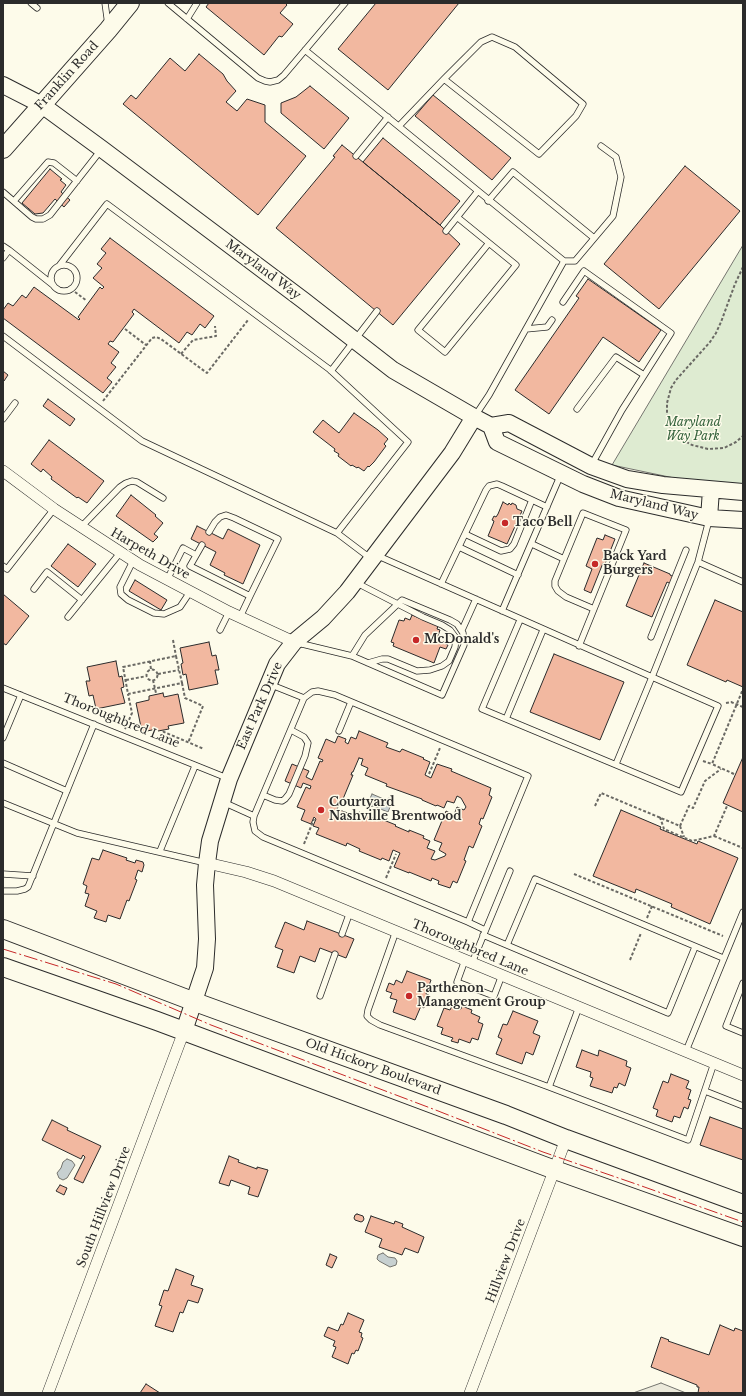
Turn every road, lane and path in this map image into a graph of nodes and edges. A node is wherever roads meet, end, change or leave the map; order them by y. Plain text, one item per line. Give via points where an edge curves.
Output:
1 (31, 3) edge
2 (105, 3) edge
3 (130, 3) edge
4 (168, 3) edge
5 (197, 3) edge
6 (344, 3) edge
7 (37, 8) dead end
8 (187, 18) junction
9 (108, 30) junction
10 (305, 50) junction
11 (444, 79) junction
12 (3, 85) edge
13 (42, 105) junction
14 (388, 117) junction
15 (398, 126) junction
16 (601, 146) dead end
17 (3, 149) edge
18 (102, 149) junction
19 (356, 156) dead end
20 (77, 181) junction
21 (478, 191) junction
22 (3, 192) edge
23 (488, 200) junction
24 (14, 201) junction
25 (457, 217) junction
26 (446, 231) dead end
27 (594, 238) junction
28 (489, 243) junction
29 (3, 246) edge
30 (9, 250) junction
31 (3, 258) edge
32 (564, 261) junction
33 (59, 266) junction
34 (743, 267) edge
35 (53, 286) junction
36 (71, 289) junction
37 (87, 301) dead end
38 (563, 302) dead end
39 (377, 312) dead end
40 (254, 313) junction
41 (552, 320) dead end
42 (215, 326) dead end
43 (125, 329) dead end
44 (526, 329) junction
45 (3, 336) edge
46 (355, 341) junction
47 (146, 345) junction
48 (181, 354) junction
49 (331, 371) junction
50 (644, 375) junction
51 (15, 403) dead end
52 (98, 407) junction
53 (577, 409) dead end
54 (474, 417) junction
55 (3, 419) edge
56 (491, 426) junction
57 (743, 436) edge
58 (591, 466) junction
59 (3, 470) edge
60 (561, 474) junction
61 (711, 490) junction
62 (743, 492) edge
63 (163, 498) dead end
64 (532, 500) junction
65 (547, 507) junction
66 (54, 509) junction
67 (709, 518) junction
68 (743, 520) edge
69 (81, 527) junction
70 (209, 532) dead end
71 (337, 533) junction
72 (465, 534) junction
73 (532, 544) junction
74 (202, 545) dead end
75 (459, 547) junction
76 (686, 550) dead end
77 (120, 553) junction
78 (196, 555) junction
79 (374, 557) junction
80 (564, 559) junction
81 (133, 561) junction
82 (698, 562) junction
83 (3, 566) edge
84 (518, 575) junction
85 (166, 580) junction
86 (355, 582) junction
87 (743, 582) edge
88 (442, 584) junction
89 (34, 589) dead end
90 (190, 592) junction
91 (250, 596) junction
92 (476, 599) junction
93 (82, 600) junction
94 (397, 604) junction
95 (594, 609) junction
96 (502, 611) junction
97 (229, 612) junction
98 (68, 617) dead end
99 (240, 617) junction
100 (520, 620) junction
101 (220, 630) dead end
102 (462, 630) junction
103 (543, 630) junction
104 (651, 637) dead end
105 (173, 640) dead end
106 (294, 642) junction
107 (579, 646) junction
108 (176, 656) junction
109 (352, 656) junction
110 (150, 661) junction
111 (368, 663) junction
112 (151, 670) junction
113 (179, 670) junction
114 (158, 674) junction
115 (147, 676) junction
116 (652, 677) junction
117 (126, 680) junction
118 (153, 680) junction
119 (182, 683) junction
120 (269, 684) junction
121 (3, 688) edge
122 (155, 688) junction
123 (743, 689) edge
124 (156, 693) dead end
125 (128, 694) junction
126 (21, 695) junction
127 (304, 698) junction
128 (351, 702) junction
129 (737, 704) junction
130 (718, 706) junction
131 (743, 707) edge
132 (506, 719) junction
133 (94, 724) junction
134 (291, 730) junction
135 (163, 731) dead end
136 (339, 731) dead end
137 (121, 736) junction
138 (3, 738) edge
139 (443, 740) junction
140 (188, 743) junction
141 (204, 749) dead end
142 (3, 763) edge
143 (616, 764) junction
144 (194, 766) junction
145 (721, 769) junction
146 (429, 774) dead end
147 (734, 774) dead end
148 (228, 779) junction
149 (67, 791) junction
150 (263, 795) junction
151 (221, 802) junction
152 (3, 803) edge
153 (595, 806) dead end
154 (726, 806) dead end
155 (254, 816) junction
156 (660, 817) junction
157 (314, 819) dead end
158 (54, 824) junction
159 (680, 826) junction
160 (714, 836) junction
161 (684, 837) junction
162 (743, 848) edge
163 (160, 851) junction
164 (300, 853) junction
165 (396, 854) dead end
166 (207, 863) junction
167 (510, 871) dead end
168 (3, 874) edge
169 (574, 874) dead end
170 (32, 876) junction
171 (382, 887) junction
172 (3, 891) edge
173 (350, 912) junction
174 (743, 912) edge
175 (468, 922) junction
176 (3, 929) edge
177 (396, 931) junction
178 (484, 932) junction
179 (342, 934) dead end
180 (731, 939) junction
181 (507, 945) junction
182 (695, 947) junction
183 (335, 954) dead end
184 (723, 958) junction
185 (469, 961) junction
186 (3, 967) edge
187 (502, 975) junction
188 (743, 983) edge
189 (320, 996) dead end
190 (195, 1002) junction
191 (579, 1007) junction
192 (184, 1031) junction
193 (743, 1033) edge
194 (686, 1051) junction
195 (714, 1063) junction
196 (743, 1075) edge
197 (549, 1087) junction
198 (705, 1091) junction
199 (743, 1106) edge
200 (566, 1139) junction
201 (555, 1170) junction
202 (743, 1204) edge
203 (743, 1237) edge
204 (48, 1393) edge
205 (470, 1393) edge

1 - 7 lane
2 - 9 lane
3 - 9 main road, Franklin Road
4 - 8 lane
5 - 8 lane
6 - 10 lane
8 - 10 lane via 258,78 265,81 282,78
9 - 13 main road, Franklin Road
10 - 14 lane
11 - 11 lane via 481,42 492,37 515,47 583,104 576,116 539,154
11 - 15 lane
12 - 13 main road, Maryland Way
13 - 17 main road, Franklin Road
13 - 18 main road, Maryland Way
14 - 15 lane
14 - 19 lane
15 - 21 lane
16 - 27 lane via 616,157 621,177 613,216
18 - 20 lane
18 - 46 main road, Maryland Way
20 - 24 lane via 43,220 32,217
20 - 24 lane via 49,161
21 - 23 lane
21 - 25 lane
22 - 24 lane
23 - 27 lane via 513,172
23 - 32 lane
25 - 26 lane
25 - 28 lane
27 - 32 lane via 575,261
28 - 28 lane via 516,265 445,352 418,330
29 - 30 lane
30 - 31 lane
30 - 35 lane
32 - 44 lane
33 - 35 lane via 54,268 51,274
33 - 36 lane via 69,266 76,272 77,280
33 - 40 lane via 107,204
34 - 57 path via 716,333 676,380 666,403 670,428 692,445 708,449 724,448
35 - 36 lane via 61,291
36 - 37 path
38 - 50 lane via 584,271 671,333
39 - 46 lane
40 - 48 path via 206,373
40 - 49 lane
41 - 44 lane via 547,327
42 - 48 path via 216,336 193,340
43 - 47 path
44 - 54 lane
45 - 52 lane
46 - 49 lane
46 - 54 main road, Maryland Way via 393,370
47 - 48 path via 156,336
47 - 52 path
49 - 71 lane via 408,442
50 - 53 lane via 616,357
50 - 58 lane
51 - 55 lane
52 - 71 lane via 142,441
54 - 56 main road, Maryland Way
54 - 79 main road, East Park Drive via 452,453
56 - 58 main road, Maryland Way via 509,423
56 - 60 main road, Maryland Way via 497,442
58 - 61 main road, Maryland Way via 628,479
59 - 66 street, Harpeth Drive
60 - 65 lane
60 - 67 main road, Maryland Way via 619,498
61 - 62 main road, Maryland Way
61 - 67 main road
63 - 69 lane via 137,482 126,483
64 - 65 lane
64 - 72 lane via 497,484 489,486
64 - 72 lane via 510,549 497,549
65 - 73 lane
66 - 69 street, Harpeth Drive
66 - 83 lane via 7,569
67 - 68 main road, Maryland Way
67 - 82 lane
69 - 77 street, Harpeth Drive
70 - 91 lane via 220,517 226,515 278,539
71 - 79 lane
72 - 75 lane
73 - 80 lane
73 - 84 lane
74 - 78 lane
75 - 84 lane
75 - 88 lane
76 - 104 lane
77 - 81 street, Harpeth Drive
77 - 93 lane
78 - 85 lane via 183,548
78 - 91 lane via 190,566
79 - 86 main road, East Park Drive
79 - 88 lane
80 - 95 lane via 555,581 556,589 560,594
80 - 95 lane via 584,513 626,530
81 - 85 street, Harpeth Drive
81 - 90 lane via 120,587 121,594 128,600 154,613 164,614 180,608
82 - 87 lane
82 - 116 lane
84 - 96 lane
85 - 90 street, Harpeth Drive
86 - 94 lane
86 - 106 main road, East Park Drive via 323,618
88 - 92 lane
89 - 93 lane via 47,572
90 - 97 street, Harpeth Drive
91 - 99 lane
92 - 96 lane
92 - 102 lane
93 - 98 lane
94 - 102 lane via 402,600 450,620
94 - 109 lane via 365,635
94 - 111 lane via 450,630 456,638 449,661 442,666 422,671 382,658
95 - 107 lane
96 - 100 lane
97 - 99 street, Harpeth Drive
97 - 101 lane
99 - 106 street, Harpeth Drive
100 - 103 lane
100 - 132 lane via 482,709
102 - 111 lane via 464,645 442,695
103 - 107 lane
103 - 132 lane
105 - 108 path
106 - 109 lane
106 - 120 main road, East Park Drive via 277,664
107 - 116 lane
108 - 110 path
108 - 113 path
109 - 111 lane
110 - 112 path
110 - 117 path via 123,667
112 - 114 path
112 - 115 path
113 - 114 path
113 - 119 path
114 - 118 path
115 - 117 path
115 - 118 path
116 - 130 lane
116 - 143 lane
117 - 125 path
118 - 122 path
119 - 122 path
119 - 140 path via 185,698 203,706
120 - 127 lane
120 - 148 main road, East Park Drive
121 - 126 lane, Thoroughbred Lane
122 - 124 path
122 - 125 path
123 - 129 path
125 - 137 path via 132,713
126 - 133 lane, Thoroughbred Lane
126 - 138 lane
127 - 128 lane via 318,691
127 - 134 lane
128 - 136 lane
128 - 139 lane
129 - 130 path via 731,702
129 - 131 path
129 - 145 path via 712,764
130 - 143 lane via 681,792
132 - 143 lane
133 - 137 lane, Thoroughbred Lane
133 - 149 lane
134 - 150 lane
134 - 150 lane via 304,737 308,743 289,794 285,800 279,801
135 - 140 path
137 - 144 lane, Thoroughbred Lane
139 - 146 path
139 - 175 lane via 528,776
140 - 141 path
142 - 149 lane
144 - 148 lane, Thoroughbred Lane
144 - 163 lane
145 - 147 path
145 - 159 path via 705,781 693,808 689,806
148 - 151 main road, East Park Drive
149 - 158 lane
150 - 155 lane
151 - 155 lane
151 - 166 main road, East Park Drive
152 - 158 lane
153 - 156 path via 601,793
154 - 160 path
155 - 164 lane via 253,827 258,834
156 - 159 path
156 - 161 path via 664,829
157 - 164 path
158 - 163 lane via 77,833
158 - 170 lane
159 - 161 path
160 - 161 path via 692,841
160 - 162 path
163 - 166 lane
164 - 171 lane
165 - 171 path
166 - 173 street, Thoroughbred Lane via 256,875
166 - 190 main road, East Park Drive via 207,955
167 - 178 lane
168 - 170 lane
169 - 180 path
170 - 172 lane via 25,889
171 - 175 lane
173 - 177 street, Thoroughbred Lane
173 - 179 lane
174 - 180 lane
175 - 178 lane
176 - 190 main road, Old Hickory Boulevard
177 - 185 street, Thoroughbred Lane
177 - 197 lane via 367,1016 371,1020
178 - 181 lane
178 - 185 lane
180 - 184 lane
181 - 182 lane via 535,879
181 - 182 lane via 668,1013
182 - 184 lane
183 - 189 lane
184 - 194 lane
185 - 187 street, Thoroughbred Lane
185 - 187 lane via 457,982 494,996
186 - 192 main road
187 - 191 street, Thoroughbred Lane
188 - 193 lane via 726,1026
190 - 192 main road, East Park Drive
190 - 200 main road, Old Hickory Boulevard
191 - 194 street, Thoroughbred Lane
191 - 197 lane
192 - 201 main road
192 - 204 street, South Hillview Drive
194 - 195 street, Thoroughbred Lane
195 - 196 street, Thoroughbred Lane
195 - 198 lane
197 - 198 lane via 688,1140
198 - 199 lane
200 - 201 street, Hillview Drive
200 - 202 main road, Old Hickory Boulevard
201 - 203 main road
201 - 205 street, Hillview Drive

